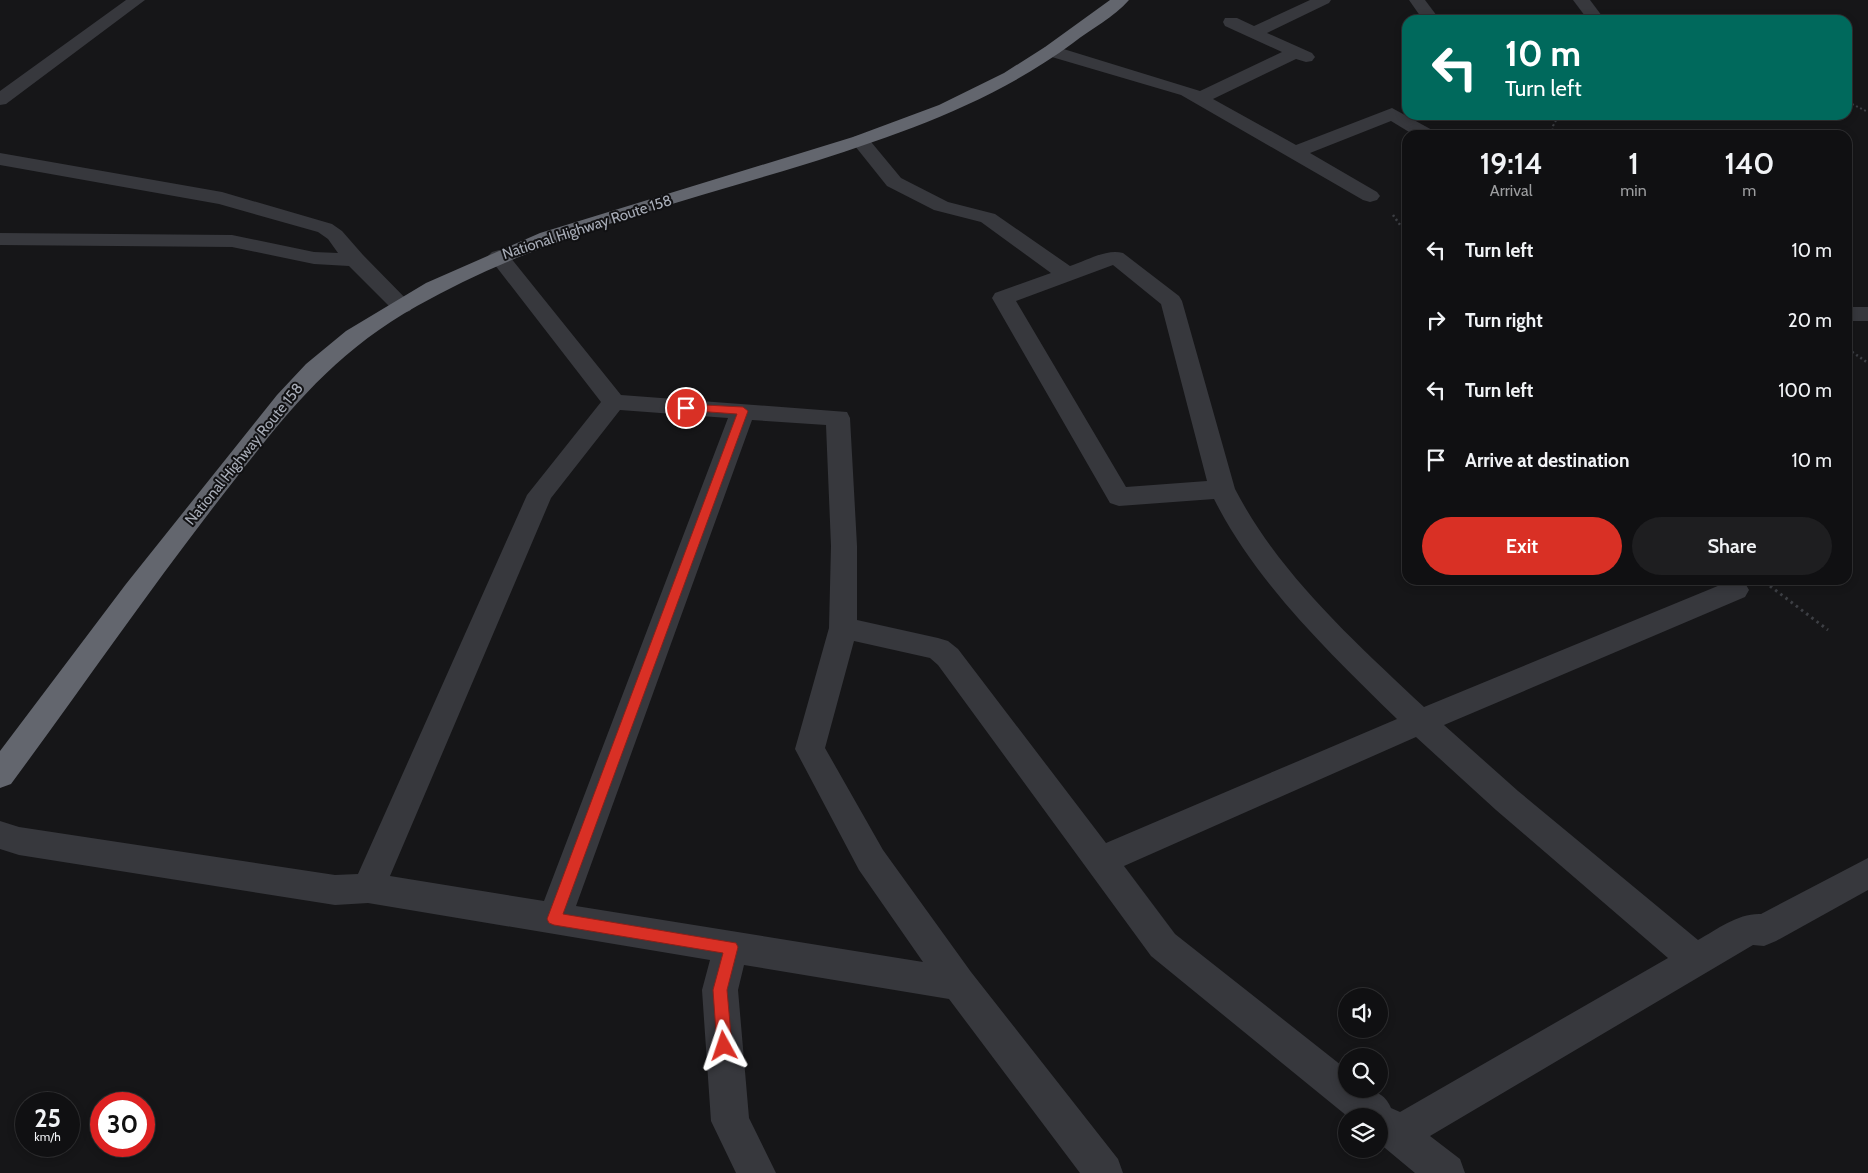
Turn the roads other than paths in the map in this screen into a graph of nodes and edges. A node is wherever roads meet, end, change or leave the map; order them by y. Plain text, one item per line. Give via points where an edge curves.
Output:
1 (137, 0) edge
2 (1121, 0) edge
3 (1324, 0) edge
4 (1417, 0) edge
5 (1581, 0) edge
6 (1428, 15) edge
7 (1594, 15) edge
8 (1230, 22) dead end
9 (1253, 33) junction
10 (1051, 51) junction
11 (1200, 98) junction
12 (0, 100) edge
13 (1402, 120) edge
14 (1402, 120) edge
15 (1419, 130) edge
16 (860, 141) junction
17 (1296, 152) junction
18 (0, 159) edge
19 (1370, 196) dead end
20 (0, 239) edge
21 (499, 256) junction
22 (355, 260) junction
23 (1068, 275) junction
24 (402, 306) junction
25 (1852, 314) edge
26 (1868, 314) edge
27 (614, 402) junction
28 (743, 411) junction
29 (1222, 489) junction
30 (1735, 590) dead end
31 (843, 628) junction
32 (1418, 723) junction
33 (0, 775) edge
34 (0, 834) edge
35 (1101, 861) junction
36 (1868, 873) edge
37 (368, 888) junction
38 (554, 919) junction
39 (731, 947) junction
40 (1696, 960) junction
41 (959, 984) junction
42 (1365, 1108) edge
43 (1388, 1121) edge
44 (1388, 1126) edge
45 (757, 1173) edge
46 (1104, 1173) edge
47 (1446, 1173) edge

1 - 12 street
2 - 10 highway, National Highway Route 158
3 - 9 street
4 - 6 street
5 - 7 street
8 - 9 street
9 - 11 street via 1303,56
10 - 11 street via 1188,91
10 - 16 highway, National Highway Route 158 via 981,94
11 - 17 street
13 - 17 street via 1392,114
14 - 15 street
16 - 21 highway, National Highway Route 158 via 547,237
16 - 23 street via 894,182 941,206 988,218
17 - 19 street
18 - 22 street via 222,198 291,216 335,234
20 - 22 street via 232,242 314,258
21 - 24 highway, National Highway Route 158
21 - 27 street
22 - 24 street
23 - 29 street via 1116,257 1171,301
23 - 29 street via 1003,298 1119,497
24 - 33 highway, National Highway Route 158 via 331,355 274,414 200,506
25 - 26 street
27 - 28 street
27 - 37 street via 540,495
28 - 31 street via 838,418 844,546
28 - 38 street
29 - 32 street via 1234,517 1284,584
30 - 32 street
31 - 35 street via 938,649 948,656
31 - 41 street via 810,749 871,860
32 - 35 street
32 - 40 street
34 - 37 street via 19,841 335,890
35 - 42 street via 1163,945
36 - 40 street via 1764,930 1749,929
37 - 38 street
38 - 39 street
39 - 41 street
39 - 45 street via 720,990 730,1121
40 - 43 street
41 - 46 street
44 - 47 street

